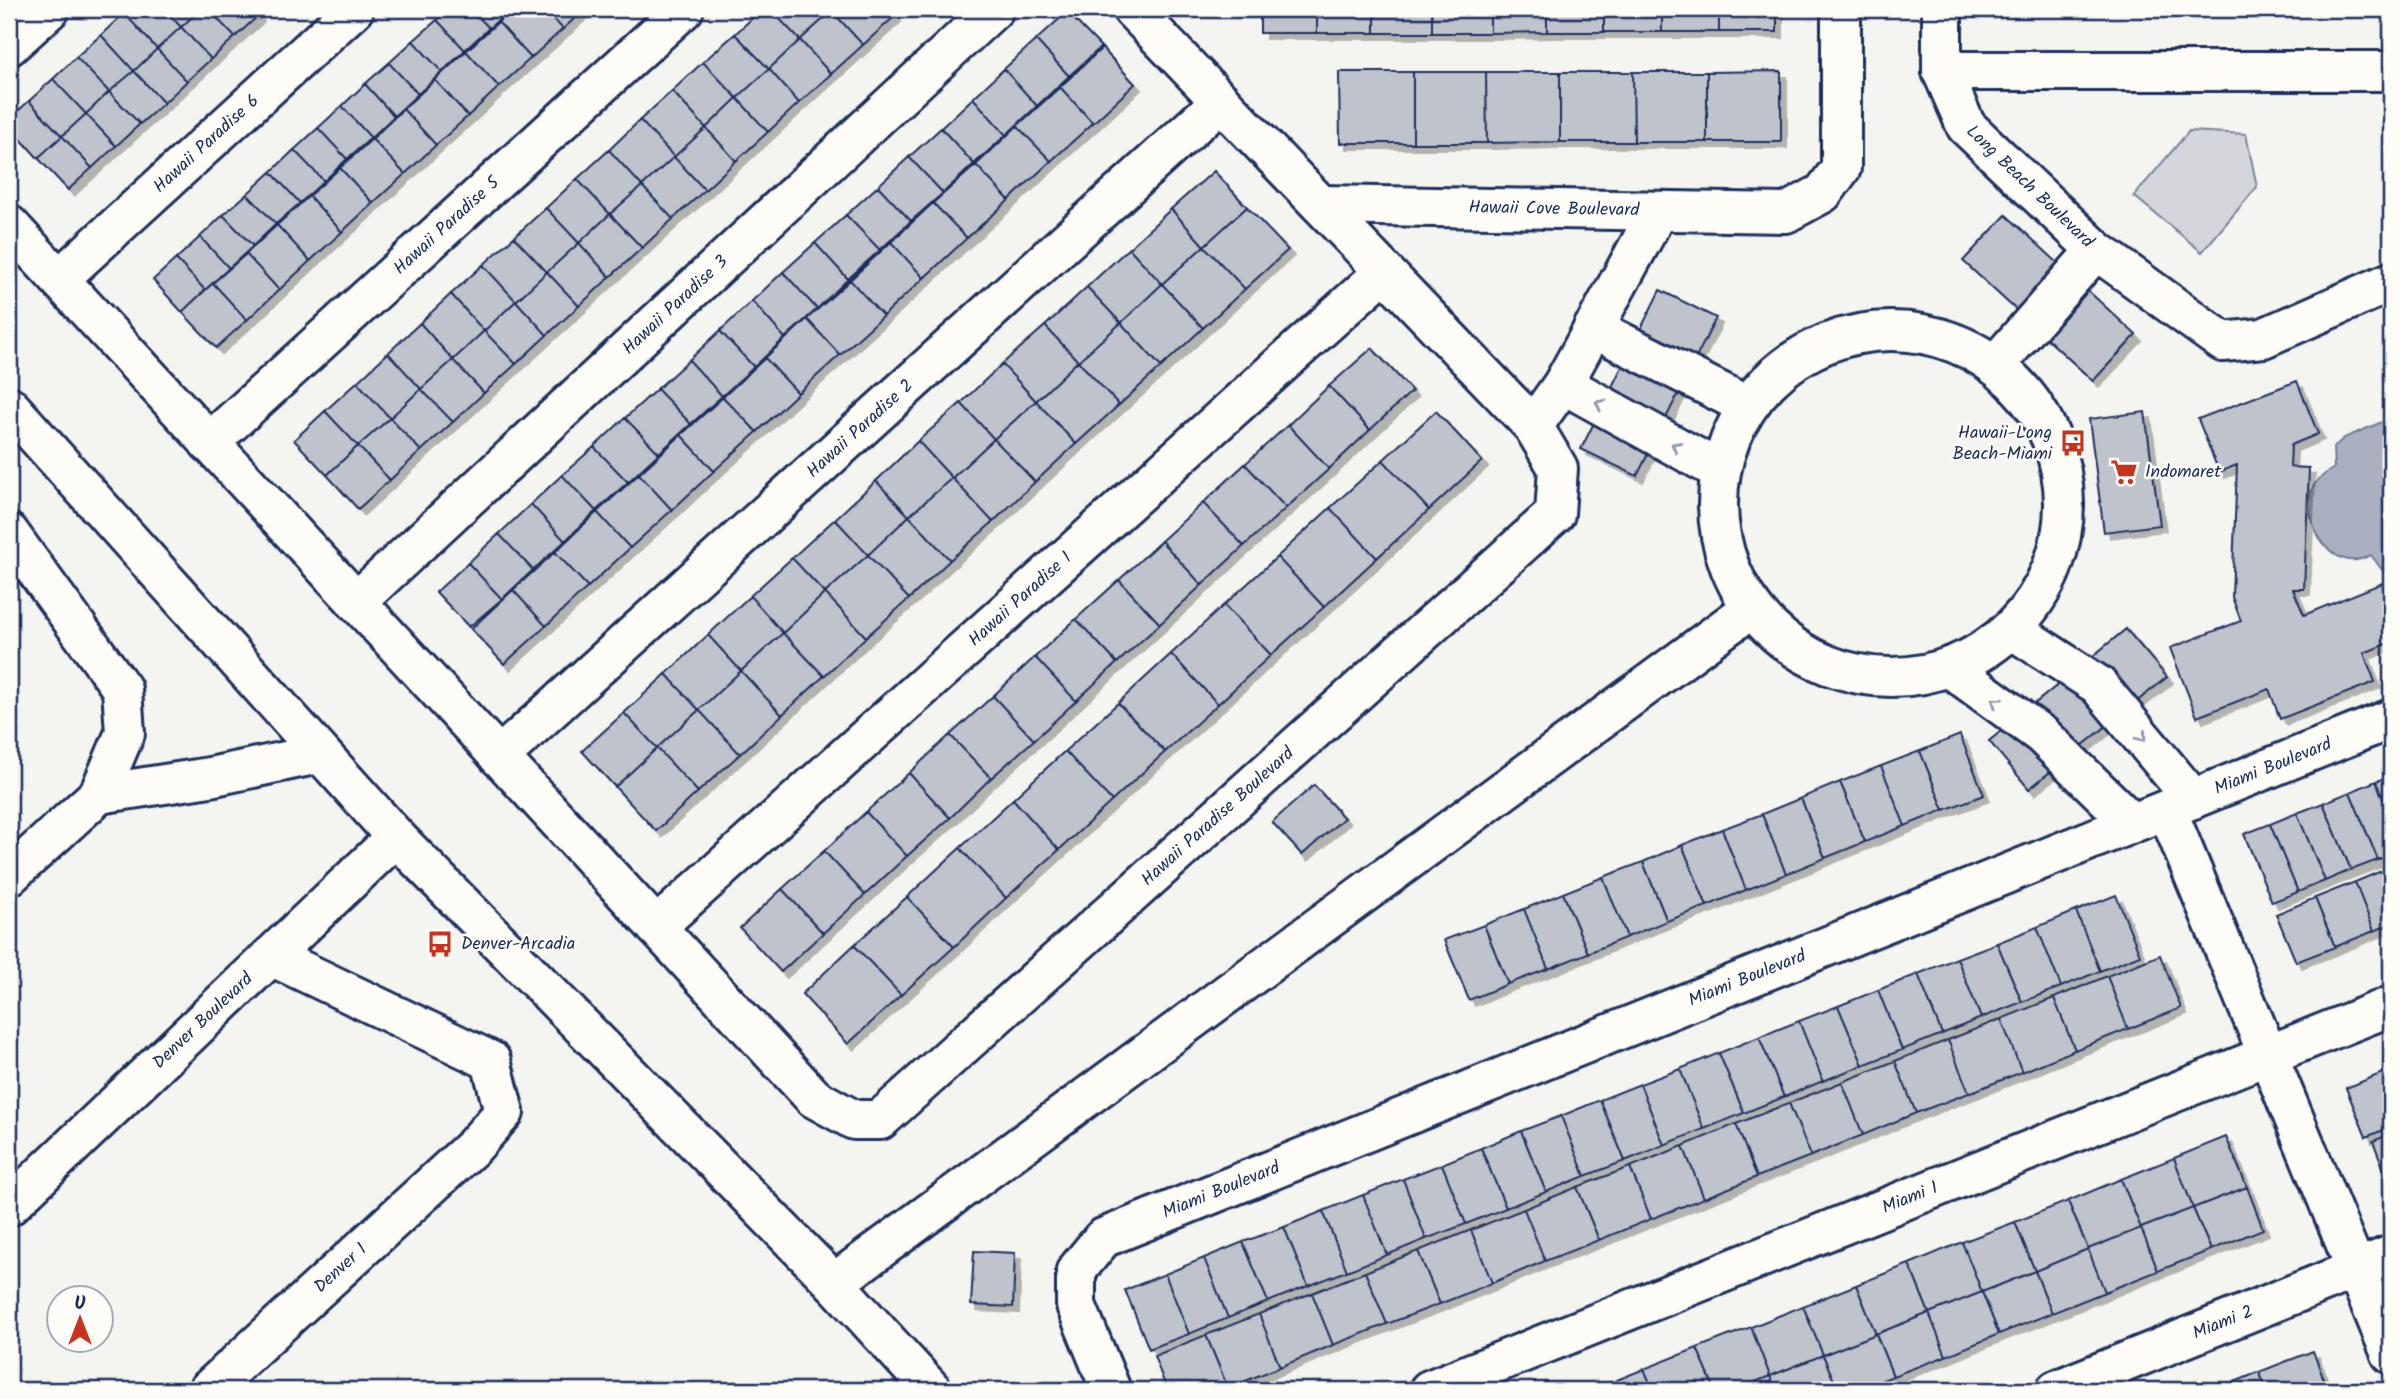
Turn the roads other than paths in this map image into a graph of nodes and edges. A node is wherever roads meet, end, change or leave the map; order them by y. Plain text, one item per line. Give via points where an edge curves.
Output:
1 (50, 9) edge
2 (354, 9) edge
3 (684, 9) edge
4 (994, 9) edge
5 (1132, 9) edge
6 (1841, 9) edge
7 (1942, 9) edge
8 (9, 46) edge
9 (1942, 71) junction
10 (2391, 71) edge
11 (1221, 101) junction
12 (1321, 205) junction
13 (1658, 211) junction
14 (9, 225) edge
15 (2096, 250) junction
16 (1384, 272) junction
17 (59, 279) junction
18 (2391, 282) edge
19 (1593, 328) junction
20 (1997, 363) junction
21 (1563, 384) junction
22 (1744, 404) junction
23 (9, 406) edge
24 (1533, 426) junction
25 (209, 443) junction
26 (1715, 468) junction
27 (9, 533) edge
28 (356, 602) junction
29 (1749, 610) junction
30 (2013, 629) junction
31 (1950, 668) junction
32 (2391, 719) edge
33 (319, 754) junction
34 (499, 757) junction
35 (99, 794) junction
36 (2164, 810) junction
37 (396, 837) junction
38 (9, 876) edge
39 (656, 927) junction
40 (271, 956) junction
41 (2391, 1006) edge
42 (2268, 1055) junction
43 (9, 1206) edge
44 (2391, 1255) edge
45 (2356, 1269) junction
46 (834, 1283) junction
47 (2391, 1354) edge
48 (208, 1390) edge
49 (932, 1390) edge
50 (1111, 1390) edge
51 (1429, 1390) edge
52 (2056, 1390) edge

1 - 8 street
2 - 17 street, Hawaii Paradise 6
3 - 25 street, Hawaii Paradise 5
4 - 28 street, Hawaii Paradise 3
5 - 11 street
6 - 13 street, Hawaii Cove Boulevard via 1841,168 1823,193 1786,212
7 - 9 street
9 - 10 street
9 - 15 street, Long Beach Boulevard via 1966,126
11 - 12 street
11 - 34 street, Hawaii Paradise 2
12 - 13 street, Hawaii Cove Boulevard
12 - 16 street
13 - 19 street
14 - 17 street
15 - 18 street, Long Beach Boulevard via 2223,342 2263,338
15 - 20 street
16 - 24 street
16 - 39 street, Hawaii Paradise 1
17 - 25 street
19 - 21 street
19 - 22 street
20 - 22 street via 1929,331 1853,331
20 - 30 street via 2046,420 2067,493 2055,567
21 - 24 street
26 -> 21 street
22 - 26 street
23 - 33 street
24 - 39 street, Hawaii Paradise Boulevard via 1558,468 1555,514 880,1121 854,1121 814,1098
25 - 28 street
26 - 29 street via 1719,549
27 - 35 street via 122,689 125,733
28 - 34 street
29 - 31 street via 1806,657 1877,678
29 - 46 street
30 - 31 street
30 -> 36 street via 2098,685
36 -> 31 street via 2042,735
32 - 36 street, Miami Boulevard
33 - 35 street
33 - 37 street
34 - 39 street
35 - 38 street
36 - 42 street
36 - 50 street, Miami Boulevard via 1103,1238 1076,1271 1076,1305
37 - 40 street, Denver Boulevard
37 - 46 street
40 - 43 street, Denver Boulevard
40 - 48 street, Denver 1 via 491,1061 504,1112 474,1146
41 - 42 street, Miami 1
42 - 45 street
42 - 51 street, Miami 1
44 - 45 street, Miami 2
45 - 47 street
45 - 52 street, Miami 2
46 - 49 street

